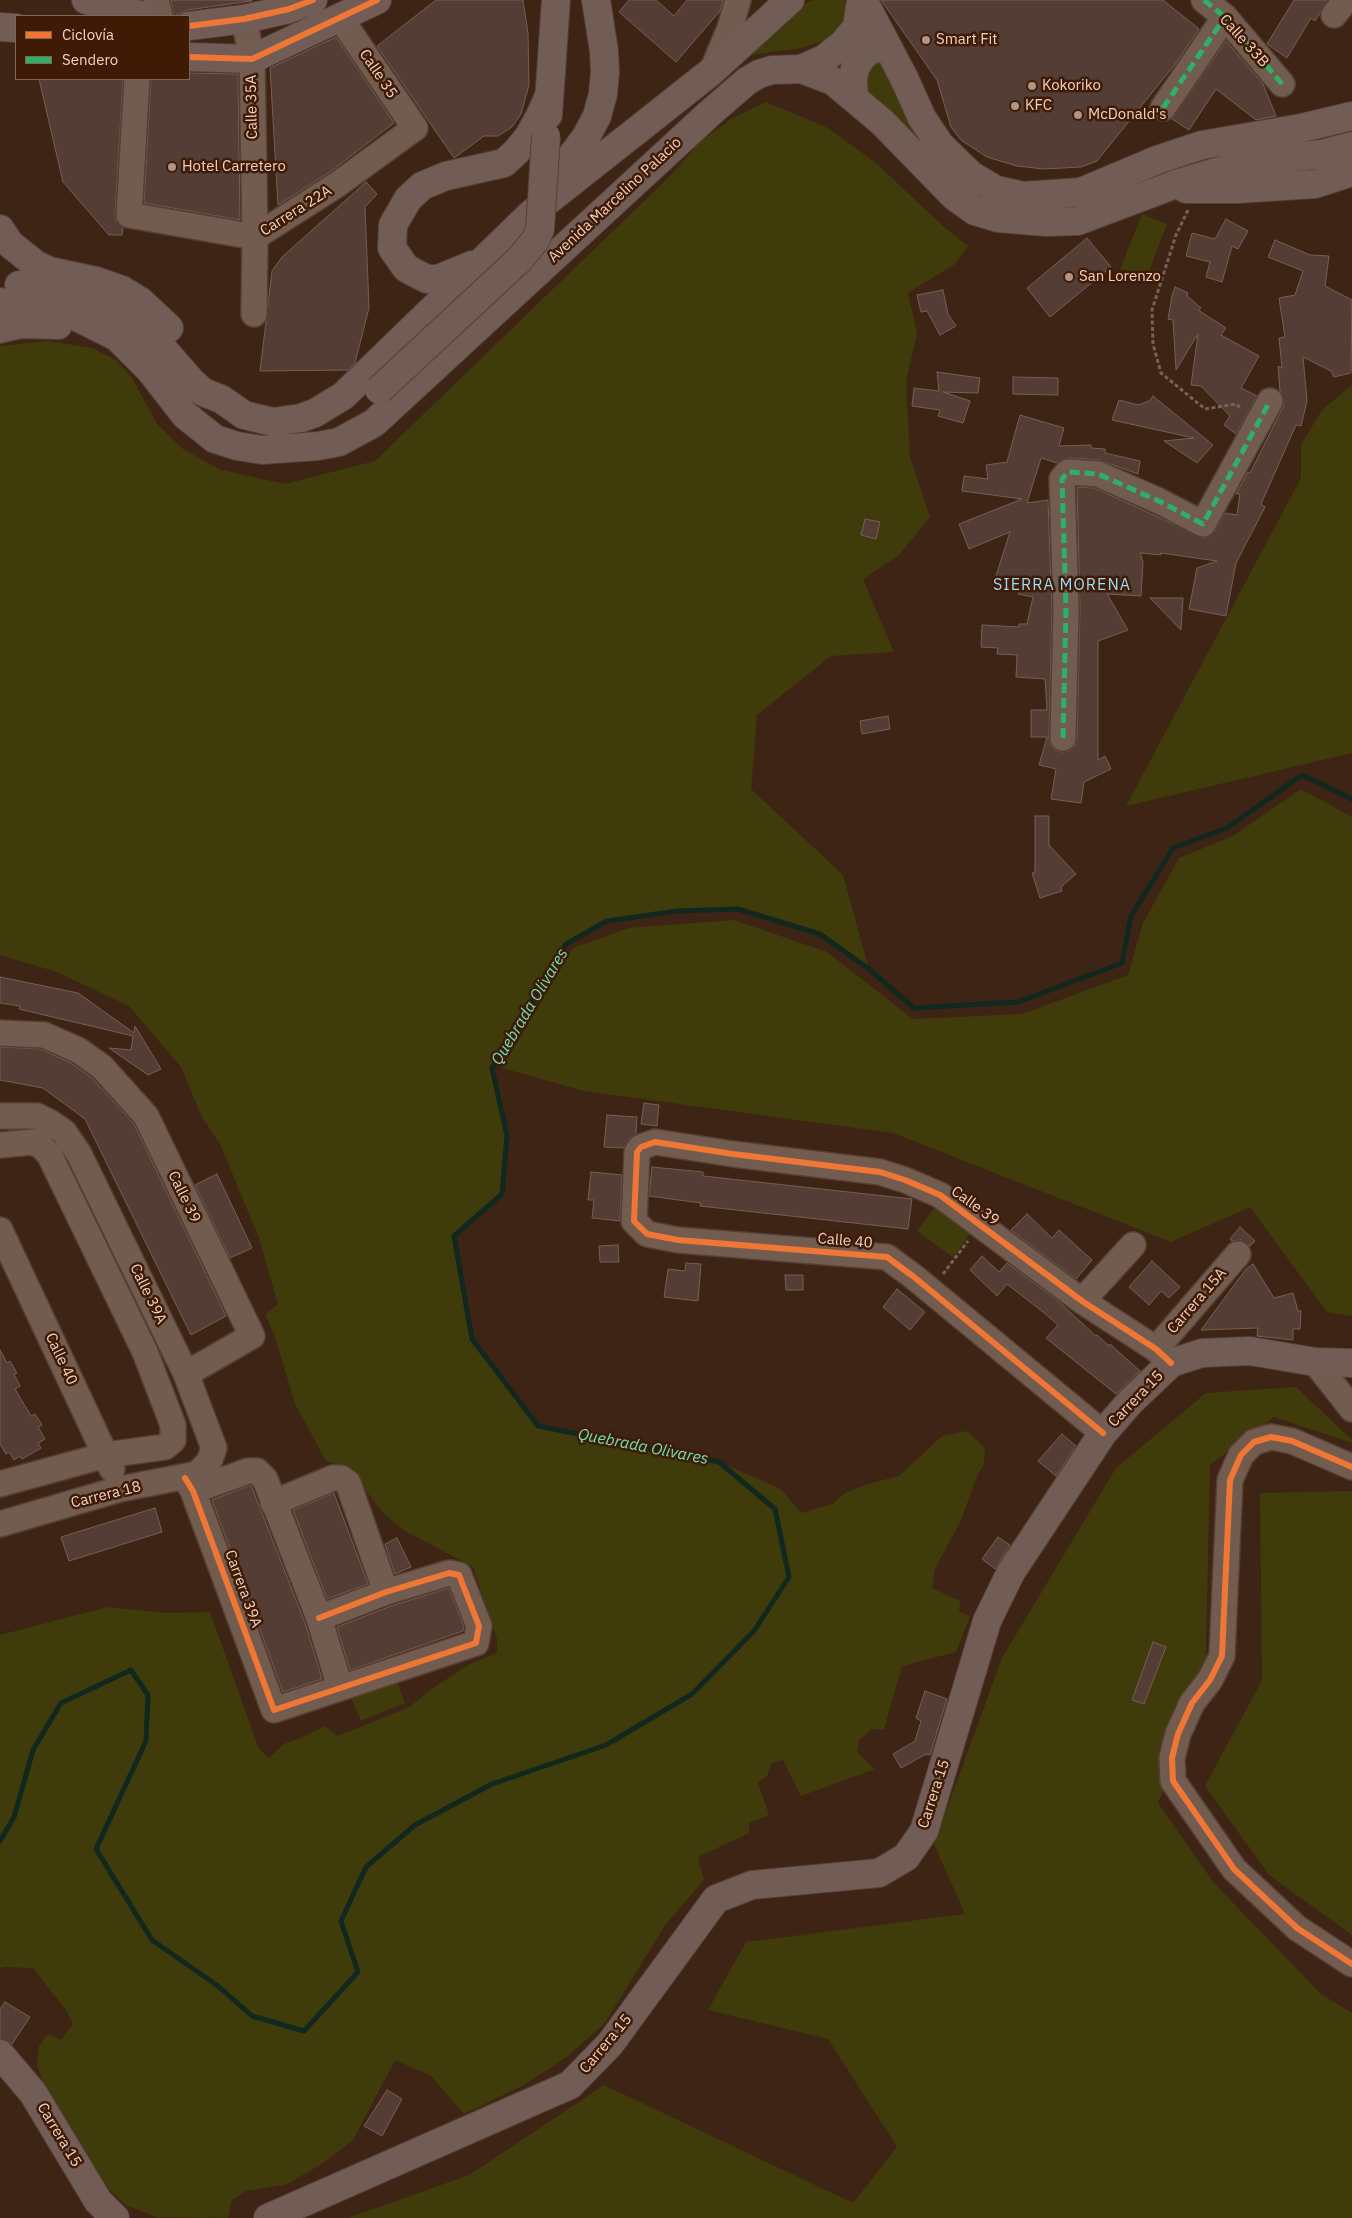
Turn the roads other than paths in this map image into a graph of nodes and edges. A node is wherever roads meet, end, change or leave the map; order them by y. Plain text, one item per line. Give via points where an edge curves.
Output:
1 (86, 0) edge
2 (156, 0) edge
3 (313, 0) edge
4 (377, 0) edge
5 (556, 0) edge
6 (596, 0) edge
7 (738, 0) edge
8 (790, 0) edge
9 (862, 0) edge
10 (1204, 0) edge
11 (140, 15) edge
12 (160, 15) edge
13 (1225, 17) junction
14 (341, 19) junction
15 (244, 20) junction
16 (190, 26) edge
17 (0, 27) edge
18 (15, 28) edge
19 (889, 49) junction
20 (190, 57) edge
21 (252, 59) junction
22 (801, 69) junction
23 (712, 71) junction
24 (137, 80) edge
25 (1282, 84) dead end
26 (549, 96) junction
27 (854, 98) junction
28 (1164, 108) dead end
29 (1352, 116) edge
30 (415, 128) joint
31 (1352, 146) edge
32 (1352, 172) edge
33 (1165, 189) junction
34 (531, 214) junction
35 (0, 230) edge
36 (255, 237) junction
37 (486, 258) junction
38 (0, 283) edge
39 (0, 302) edge
40 (254, 314) dead end
41 (98, 326) junction
42 (0, 329) edge
43 (221, 400) junction
44 (1265, 411) road end
45 (270, 450) junction
46 (1063, 738) dead end
47 (0, 1033) edge
48 (0, 1116) edge
49 (0, 1146) edge
50 (641, 1147) joint
51 (0, 1230) edge
52 (1133, 1245) dead end
53 (1238, 1254) dead end
54 (1082, 1301) junction
55 (1163, 1356) junction
56 (1315, 1362) junction
57 (1352, 1364) edge
58 (186, 1374) junction
59 (1352, 1409) edge
60 (1103, 1432) junction
61 (106, 1455) junction
62 (209, 1462) joint
63 (1352, 1466) edge
64 (0, 1484) edge
65 (189, 1485) junction
66 (120, 1490) junction
67 (273, 1503) junction
68 (0, 1524) edge
69 (386, 1592) junction
70 (319, 1618) junction
71 (340, 1687) junction
72 (1352, 1964) edge
73 (0, 2054) edge
74 (116, 2218) edge
75 (268, 2218) edge

1 - 11 main road
2 - 12 street
3 - 15 main road
4 - 14 main road
5 - 26 main road
6 - 34 main road via 605,72 596,116 586,137
7 - 23 street
8 - 23 main road
9 - 19 main road
9 - 22 main road via 857,27 843,44 824,59
10 - 13 street, Calle 33B
13 - 25 street, Calle 33B
13 - 28 street
14 - 21 main road
14 - 30 street, Calle 35
15 - 16 main road
15 - 21 street, Calle 35A
17 - 18 main road
19 - 27 main road via 872,48 862,57 855,68
19 - 29 main road via 922,118 940,145 971,175 996,190 1023,196 1081,192 1202,145
20 - 21 main road
21 - 36 street, Calle 35A
22 - 27 main road, Avenida Marcelino Palacio via 833,81
22 - 45 main road, Avenida Marcelino Palacio via 772,70 747,81 374,423 339,442
23 - 34 main road
24 - 36 street, Carrera 22A via 129,215
26 - 37 main road via 529,136 504,163 446,176 422,186 408,199 393,225 392,248 397,258 406,268 427,279 452,275
26 - 45 main road, bridge via 540,229 533,244 379,390 331,426
27 - 33 main road, Avenida Marcelino Palacio via 954,196 975,211 998,218 1078,221
30 - 36 street, Carrera 22A via 338,184
31 - 33 main road, Avenida Marcelino Palacio via 1322,154 1250,162
32 - 33 main road, Avenida Marcelino Palacio via 1315,184
34 - 37 main road
35 - 43 main road via 10,244 49,271 96,281 122,290 140,301 175,334 211,381
36 - 40 street, Calle 35A
37 - 43 main road via 343,396 314,413 273,422 244,415
38 - 43 main road via 88,299 134,320 191,381
39 - 41 main road, Avenida Marcelino Palacio via 71,314
41 - 42 main road via 22,324
41 - 45 main road, Avenida Marcelino Palacio via 138,355 198,427 215,439 237,446
44 - 46 street via 1203,524 1098,474 1068,472 1062,479 1066,609
47 - 58 street, Calle 39 via 44,1035 78,1050 102,1067 146,1116 252,1336
48 - 58 street, Calle 39A via 37,1116 64,1132 79,1154
49 - 61 street, Calle 39A via 33,1142 49,1154 145,1352 173,1425 173,1440 165,1447
50 - 54 street, Calle 39 via 655,1142 880,1172 940,1195
50 - 60 street, Calle 40 via 636,1152 634,1221 646,1234 678,1240 886,1257
51 - 61 street, Calle 40
52 - 54 street
53 - 55 street, Carrera 15A
54 - 55 street, Calle 39
55 - 56 main road, Carrera 15 via 1250,1351
55 - 60 main road, Carrera 15 via 1131,1401
56 - 57 main road, Carrera 15
56 - 59 street
58 - 62 street, Calle 39A via 214,1448
60 - 75 main road, Carrera 15 via 1011,1572 987,1621 924,1831 906,1857 879,1874 752,1885 716,1899 610,2044 570,2085
61 - 64 street
61 - 66 street, Calle 40
62 - 65 street, Carrera 18
63 - 72 street via 1292,1441 1271,1437 1254,1442 1241,1455 1230,1480 1222,1656 1210,1680 1192,1703 1178,1734 1172,1758 1173,1781 1234,1869 1297,1928
65 - 66 street, Carrera 18
65 - 67 street via 257,1471 265,1478
65 - 71 street, Carrera 39A via 274,1710
66 - 68 street, Carrera 18
67 - 69 street via 332,1478 341,1478 348,1484
67 - 70 street
69 - 70 street
69 - 71 street via 449,1573 459,1575 479,1626 476,1643
70 - 71 street
73 - 74 main road, Carrera 15 via 33,2093 98,2201

